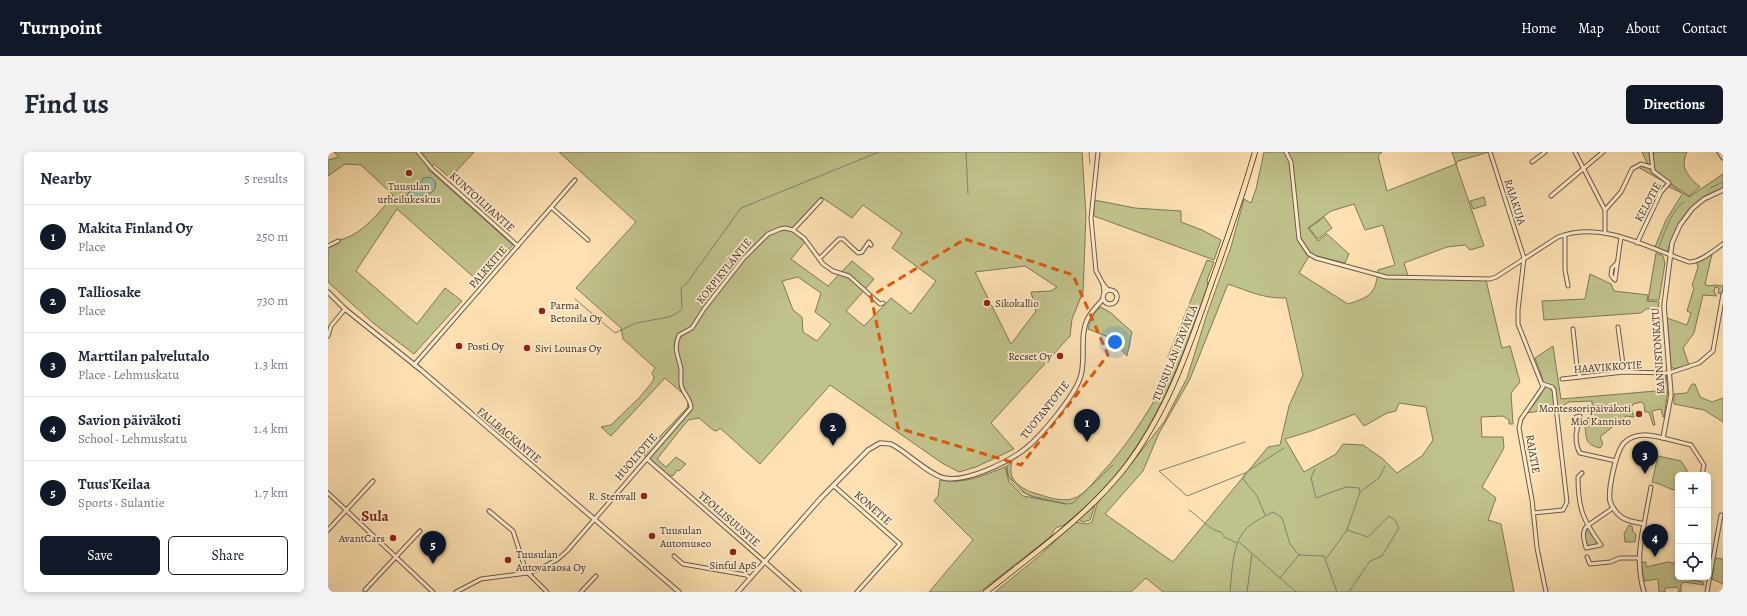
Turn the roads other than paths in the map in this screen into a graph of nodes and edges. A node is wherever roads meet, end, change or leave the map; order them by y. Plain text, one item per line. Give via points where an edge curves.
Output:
1 (418, 152) edge
2 (1098, 152) edge
3 (1255, 152) edge
4 (1286, 152) edge
5 (1490, 152) edge
6 (1545, 152) edge
7 (1575, 152) edge
8 (1603, 152) edge
9 (1651, 152) edge
10 (1719, 152) edge
11 (1723, 158) edge
12 (1532, 162) dead end
13 (1651, 166) junction
14 (1584, 169) junction
15 (576, 180) dead end
16 (1723, 190) edge
17 (1551, 196) dead end
18 (820, 200) dead end
19 (552, 208) junction
20 (1605, 210) junction
21 (793, 230) junction
22 (1605, 232) junction
23 (1565, 235) junction
24 (1621, 237) junction
25 (588, 240) dead end
26 (338, 241) dead end
27 (1637, 243) junction
28 (1723, 244) edge
29 (871, 245) dead end
30 (328, 246) edge
31 (518, 246) junction
32 (1670, 255) junction
33 (1524, 258) junction
34 (819, 259) junction
35 (1617, 263) junction
36 (1103, 284) junction
37 (1568, 286) dead end
38 (1108, 290) junction
39 (328, 292) edge
40 (1104, 292) junction
41 (1723, 294) edge
42 (1103, 299) junction
43 (883, 303) dead end
44 (1106, 303) junction
45 (1098, 305) junction
46 (345, 308) junction
47 (1618, 327) dead end
48 (1573, 329) dead end
49 (328, 336) edge
50 (414, 365) junction
51 (1624, 372) junction
52 (1669, 373) junction
53 (1580, 377) junction
54 (1562, 379) dead end
55 (1543, 384) junction
56 (691, 408) joint
57 (1577, 431) dead end
58 (1663, 438) junction
59 (646, 459) junction
60 (1616, 461) junction
61 (1703, 472) edge
62 (1582, 473) dead end
63 (374, 481) dead end
64 (834, 486) junction
65 (1651, 487) dead end
66 (328, 493) edge
67 (1614, 508) junction
68 (347, 511) junction
69 (489, 511) dead end
70 (1533, 513) junction
71 (1721, 515) dead end
72 (595, 519) junction
73 (1644, 524) junction
74 (1587, 526) junction
75 (328, 530) edge
76 (420, 531) dead end
77 (674, 556) dead end
78 (396, 557) junction
79 (1587, 557) dead end
80 (1639, 558) junction
81 (765, 562) junction
82 (528, 573) junction
83 (596, 576) dead end
84 (750, 578) junction
85 (366, 590) dead end
86 (433, 592) edge
87 (456, 592) edge
88 (547, 592) edge
89 (581, 592) edge
90 (679, 592) edge
91 (738, 592) edge
92 (799, 592) edge
93 (857, 592) edge
94 (986, 592) edge
95 (1546, 592) edge
96 (1644, 592) edge
97 (1706, 592) edge

1 - 31 street, KUNTOILIJANTIE via 432,169
2 - 36 street via 1091,218 1096,271
3 - 94 main road, TUUSULAN ITÄVÄYLÄ via 1184,362 1168,400 1147,436 1124,469 1088,507
4 - 33 street via 1291,162 1299,239 1309,254 1316,258 1394,278 1490,279
5 - 33 street, RAJAKUJA
6 - 12 street
7 - 14 street
8 - 14 street
9 - 13 street, KELOTIE
10 - 11 street
13 - 20 street via 1641,164 1632,169 1621,192
13 - 27 street, KELOTIE via 1653,171 1669,183
14 - 17 street
14 - 20 street
15 - 19 street, PALKKITIE
16 - 32 street, KANNISTONKATU via 1704,199 1688,214 1676,232
18 - 21 street
19 - 25 street
19 - 31 street, PALKKITIE
20 - 22 street
21 - 34 street via 804,238
21 - 56 street, KORPIKYLÄNTIE via 780,229 768,234 759,242 704,309 692,328 679,335 676,352 682,387
22 - 23 street
22 - 24 street
23 - 33 street
23 - 37 street via 1565,270
24 - 27 street
24 - 35 street
26 - 30 street
27 - 32 street
28 - 32 street via 1693,262
29 - 34 street via 870,242 858,253 843,239 839,239
31 - 50 street, PALKKITIE
32 - 52 street, KANNISTONKATU via 1664,306
33 - 55 street via 1518,324
34 - 43 street via 833,271 849,276 880,304
35 - 35 street via 1612,268 1611,275 1615,280
36 - 38 street
36 - 40 street
38 - 40 street
38 - 44 street via 1115,292 1117,298 1113,303
39 - 46 street, FALLBACKANTIE
40 - 42 street
41 - 52 street, HAAVIKKOTIE via 1713,351 1699,363
42 - 44 street
42 - 45 street, TUOTANTOTIE
44 - 45 street
45 - 64 street, TUOTANTOTIE via 1084,328 1083,365 1077,387 1022,451 975,475 955,479 939,476 895,446 880,443 868,450
46 - 49 street via 331,326
46 - 50 street, FALLBACKANTIE
47 - 51 street
48 - 53 street
50 - 72 street, FALLBACKANTIE
51 - 52 street, HAAVIKKOTIE
51 - 53 street, HAAVIKKOTIE
52 - 58 street, KANNISTONKATU via 1671,396
53 - 54 street, HAAVIKKOTIE
55 - 70 street, RAJATIE via 1519,423
55 - 70 street via 1554,390 1567,502 1563,510
56 - 59 street, HUOLTOTIE
57 - 60 street via 1577,449 1580,453
58 - 60 street via 1645,435 1631,437 1621,446
58 - 61 street via 1691,445 1704,465
59 - 72 street, HUOLTOTIE
59 - 81 street, TEOLLISUUSTIE
60 - 67 street via 1610,494
62 - 74 street via 1578,477 1579,501
63 - 68 street
64 - 81 street, TUOTANTOTIE
64 - 93 street, KONETIE via 900,544
65 - 73 street
66 - 68 street
67 - 73 street via 1624,518
67 - 74 street
68 - 75 street
68 - 78 street
69 - 82 street via 513,531
70 - 95 street, RAJATIE
71 - 97 street
72 - 82 street, HUOLTOTIE via 558,559
72 - 90 street, FALLBACKANTIE
73 - 80 street
74 - 74 street via 1583,534 1586,548 1601,545
76 - 78 street
77 - 84 street via 683,564 746,575
78 - 85 street
78 - 86 street
79 - 80 street via 1590,564 1620,558
80 - 96 street
81 - 84 street
81 - 92 street, TEOLLISUUSTIE
82 - 87 street, HUOLTOTIE via 482,579
82 - 88 street
83 - 89 street
84 - 91 street

